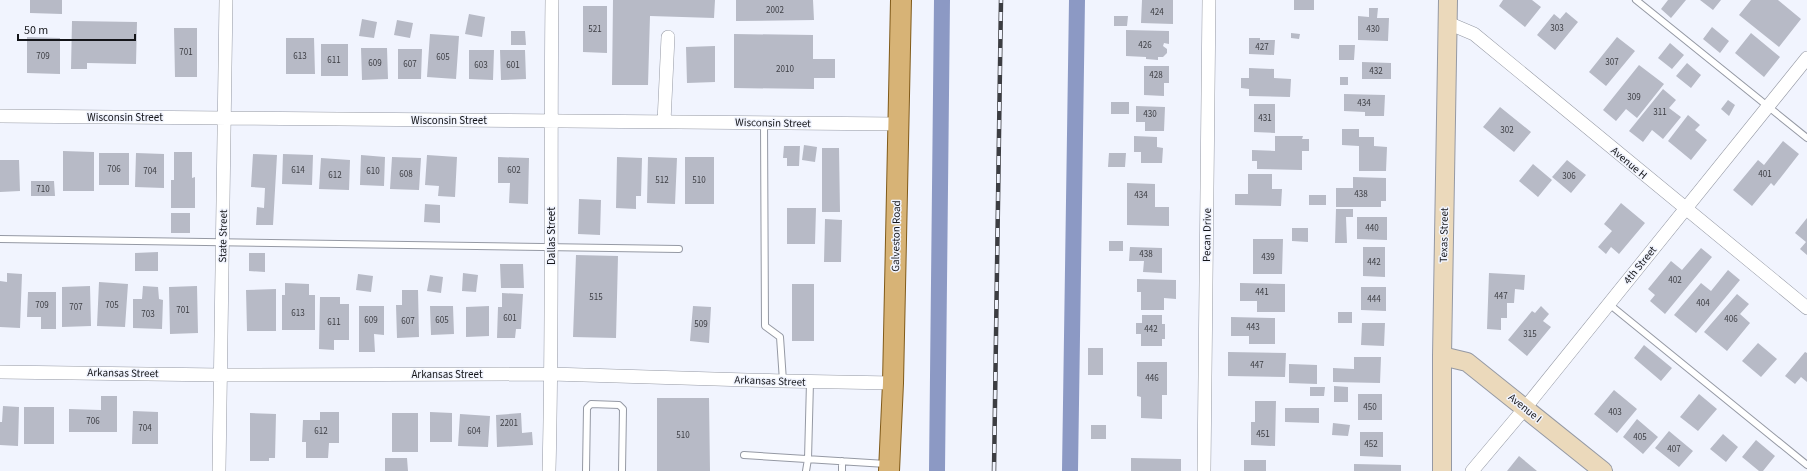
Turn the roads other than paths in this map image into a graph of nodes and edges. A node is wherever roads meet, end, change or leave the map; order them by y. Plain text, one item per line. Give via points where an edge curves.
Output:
1 (226, 0) edge
2 (552, 0) edge
3 (901, 0) edge
4 (1209, 0) edge
5 (1448, 0) edge
6 (1636, 0) edge
7 (1448, 23) junction
8 (668, 37) dead end
9 (1807, 58) edge
10 (1768, 107) junction
11 (0, 116) edge
12 (224, 118) junction
13 (550, 121) junction
14 (664, 122) junction
15 (764, 123) junction
16 (899, 124) junction
17 (1807, 138) edge
18 (1685, 209) junction
19 (0, 239) edge
20 (223, 242) junction
21 (551, 247) junction
22 (679, 249) dead end
23 (1609, 304) junction
24 (1807, 308) edge
25 (1442, 356) junction
26 (0, 372) edge
27 (551, 374) junction
28 (221, 375) junction
29 (783, 382) junction
30 (810, 382) junction
31 (893, 383) junction
32 (1525, 408) junction
33 (744, 456) dead end
34 (808, 459) junction
35 (842, 461) junction
36 (1807, 465) edge
37 (889, 468) edge
38 (219, 471) edge
39 (549, 471) edge
40 (586, 471) edge
41 (622, 471) edge
42 (806, 471) edge
43 (842, 471) edge
44 (1204, 471) edge
45 (1442, 471) edge
46 (1472, 471) edge
47 (1603, 471) edge

1 - 12 street, State Street
2 - 13 street, Dallas Street
3 - 16 main road, Galveston Road
4 - 44 street, Pecan Drive
5 - 7 street, Texas Street
6 - 10 lane
7 - 18 street, Avenue H via 1474,34
7 - 25 street, Texas Street
8 - 14 street
9 - 10 street, 4th Street
10 - 17 lane
10 - 18 street, 4th Street
11 - 12 street, Wisconsin Street
12 - 13 street, Wisconsin Street
12 - 20 street, State Street
13 - 14 street, Wisconsin Street
13 - 21 street, Dallas Street
14 - 15 street, Wisconsin Street
15 - 16 street, Wisconsin Street
15 - 29 lane via 766,326 780,337
16 - 31 main road, Galveston Road
18 - 23 street, 4th Street
18 - 24 street, Avenue H
19 - 20 lane
20 - 21 lane
20 - 28 street, State Street
21 - 22 lane
21 - 27 street, Dallas Street
23 - 32 street, 4th Street
23 - 36 lane
25 - 32 street, Avenue I via 1466,362
25 - 45 street, Texas Street
26 - 28 street, Arkansas Street
27 - 28 street, Arkansas Street
27 - 29 street, Arkansas Street
27 - 39 street, Dallas Street
28 - 38 street, State Street
29 - 30 street, Arkansas Street
30 - 31 street, Arkansas Street
30 - 34 lane
31 - 37 main road, Galveston Road
32 - 46 street, 4th Street
32 - 47 street, Avenue I
33 - 34 lane
34 - 35 lane
34 - 42 lane
35 - 37 lane
35 - 43 lane
40 - 41 lane via 587,408 591,404 620,405 623,409

